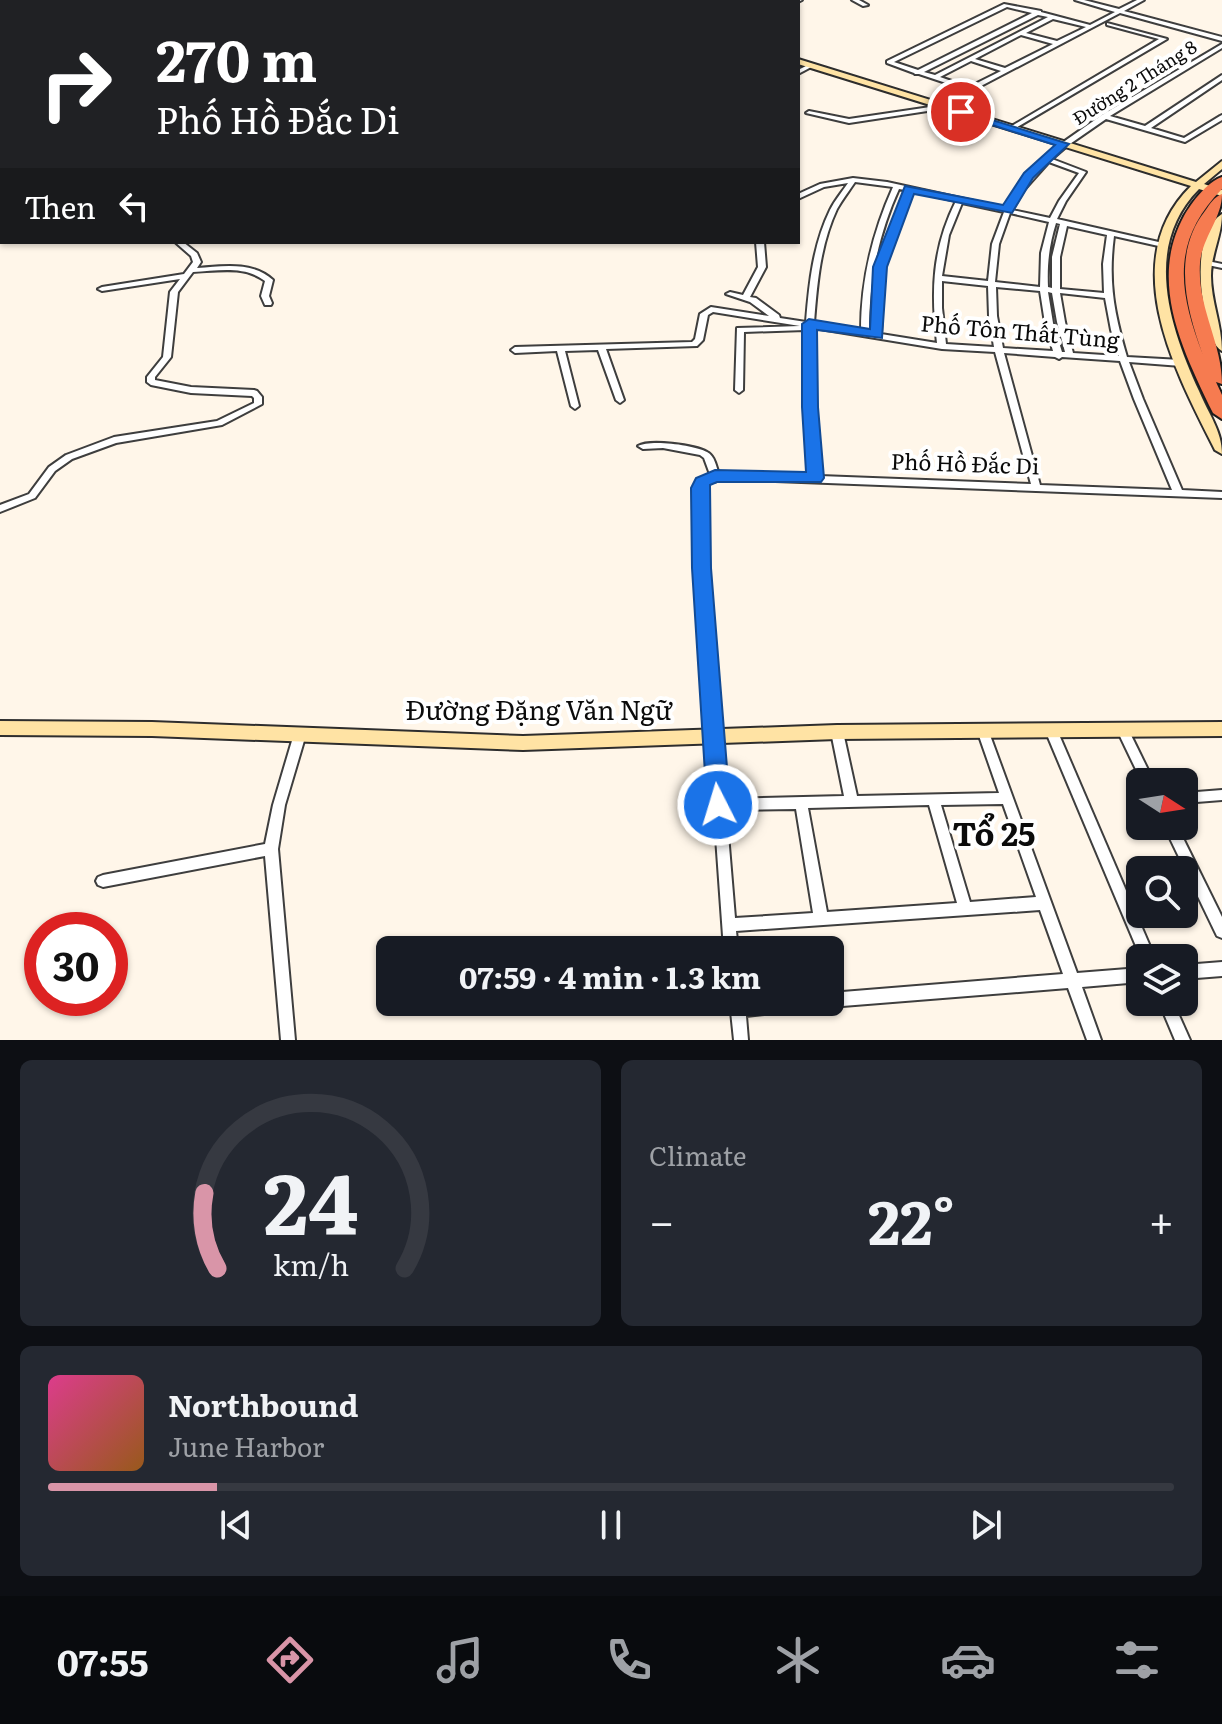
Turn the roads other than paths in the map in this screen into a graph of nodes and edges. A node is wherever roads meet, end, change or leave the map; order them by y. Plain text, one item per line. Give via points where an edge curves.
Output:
1 (855, 0) edge
2 (1019, 0) edge
3 (1141, 0) edge
4 (1084, 1) edge
5 (865, 5) dead end
6 (1012, 5) junction
7 (1039, 12) junction
8 (1118, 12) junction
9 (1054, 16) junction
10 (1109, 24) dead end
11 (1089, 26) junction
12 (1007, 28) junction
13 (1114, 32) dead end
14 (1022, 33) junction
15 (1222, 39) edge
16 (1057, 43) junction
17 (1156, 43) junction
18 (1222, 46) edge
19 (954, 55) junction
20 (1207, 55) junction
21 (1222, 59) edge
22 (971, 60) junction
23 (800, 62) edge
24 (812, 65) junction
25 (1005, 70) junction
26 (800, 71) edge
27 (917, 73) junction
28 (1222, 77) edge
29 (934, 78) junction
30 (969, 89) junction
31 (942, 106) junction
32 (809, 113) dead end
33 (1104, 116) junction
34 (1222, 117) edge
35 (1012, 128) junction
36 (1145, 129) junction
37 (1064, 144) junction
38 (1045, 159) junction
39 (1222, 164) edge
40 (857, 180) junction
41 (897, 186) junction
42 (909, 189) junction
43 (1215, 189) edge
44 (800, 196) edge
45 (960, 200) junction
46 (1007, 210) junction
47 (1222, 217) edge
48 (1052, 220) junction
49 (1064, 223) junction
50 (1111, 233) junction
51 (181, 244) edge
52 (760, 244) edge
53 (1163, 245) junction
54 (871, 251) junction
55 (884, 253) junction
56 (1200, 261) junction
57 (1222, 266) edge
58 (188, 273) junction
59 (937, 278) junction
60 (991, 283) junction
61 (102, 289) dead end
62 (1043, 289) junction
63 (1054, 290) junction
64 (730, 294) dead end
65 (1107, 296) junction
66 (746, 297) junction
67 (268, 303) dead end
68 (777, 319) junction
69 (809, 326) junction
70 (865, 333) junction
71 (877, 335) junction
72 (942, 346) junction
73 (601, 347) junction
74 (1222, 347) edge
75 (560, 348) junction
76 (515, 350) dead end
77 (1000, 351) junction
78 (1059, 356) junction
79 (1070, 356) junction
80 (1125, 360) junction
81 (1181, 363) junction
82 (1215, 369) edge
83 (739, 390) dead end
84 (620, 400) dead end
85 (575, 406) dead end
86 (1222, 413) edge
87 (643, 446) dead end
88 (1222, 450) edge
89 (711, 477) junction
90 (815, 478) junction
91 (1036, 487) junction
92 (1178, 493) junction
93 (1222, 495) edge
94 (0, 509) edge
95 (0, 728) edge
96 (1222, 729) edge
97 (983, 730) junction
98 (1051, 730) junction
99 (1123, 730) junction
100 (837, 732) junction
101 (300, 734) junction
102 (713, 735) junction
103 (1141, 768) edge
104 (1222, 795) edge
105 (1198, 797) edge
106 (1007, 798) junction
107 (933, 799) junction
108 (851, 800) junction
109 (801, 802) junction
110 (718, 805) junction
111 (1177, 840) edge
112 (271, 849) junction
113 (103, 881) dead end
114 (1044, 903) junction
115 (965, 907) junction
116 (821, 918) junction
117 (729, 925) junction
118 (1222, 931) edge
119 (730, 936) edge
120 (1142, 944) edge
121 (1222, 969) edge
122 (1198, 971) edge
123 (1126, 976) edge
124 (1072, 980) junction
125 (844, 999) edge
126 (738, 1016) edge
127 (1172, 1016) edge
128 (288, 1040) edge
129 (741, 1040) edge
130 (1094, 1040) edge
131 (1183, 1040) edge

1 - 5 street
2 - 6 street
3 - 8 street
4 - 8 street
6 - 7 street
6 - 27 street via 889,62
7 - 9 street
7 - 12 street
8 - 11 street
8 - 15 street
9 - 11 street
9 - 14 street
10 - 17 street via 1164,39
11 - 16 street
12 - 14 street
12 - 19 street
13 - 17 street
14 - 16 street
14 - 22 street
16 - 25 street
17 - 35 street
18 - 20 street, Đường 2 Tháng 8
19 - 22 street
19 - 27 street
20 - 21 street
20 - 33 street, Đường 2 Tháng 8
22 - 25 street
22 - 29 street
23 - 24 street
24 - 26 street
24 - 31 street
25 - 30 street
27 - 29 street
28 - 36 street
29 - 30 street
30 - 31 street
31 - 32 street via 849,121
31 - 35 street
33 - 36 street
33 - 37 street, Đường 2 Tháng 8
34 - 36 street via 1188,140
35 - 37 street
37 - 38 street, Đường 2 Tháng 8
37 - 43 street
38 - 46 street, Đường 2 Tháng 8
38 - 48 street via 1083,172
39 - 43 street
40 - 41 street
40 - 44 street via 822,185
40 - 69 street via 823,238
41 - 42 street
41 - 54 street
42 - 45 street
42 - 55 street
43 - 53 street via 1176,210
43 - 56 highway via 1200,231
43 - 82 highway via 1186,220 1174,268 1178,308
45 - 46 street
45 - 59 street via 946,230
46 - 48 street
46 - 60 street, Đường 2 Tháng 8 via 993,251
47 - 56 street
48 - 49 street
48 - 62 street
49 - 50 street
49 - 63 street
50 - 53 street
50 - 65 street via 1105,264
51 - 58 street via 197,258
52 - 66 street via 762,267
53 - 81 street via 1162,301
54 - 55 street
54 - 70 street
55 - 71 street
56 - 57 street
56 - 74 street
56 - 82 highway via 1194,304
58 - 61 street
58 - 67 street via 236,269 262,274 269,280
58 - 94 street via 173,298 167,357 151,382 254,393 258,404 219,423 114,440 69,457 52,469 32,496
59 - 60 street
59 - 72 street
60 - 62 street
60 - 77 street, Đường 2 Tháng 8
62 - 63 street
62 - 78 street
63 - 65 street
63 - 79 street
64 - 66 street
65 - 80 street
66 - 68 street
68 - 69 street
68 - 73 street via 711,309 704,314 697,343
69 - 70 street, Phố Tôn Thất Tùng
69 - 83 street via 740,330
69 - 90 street
70 - 71 street, Phố Tôn Thất Tùng
71 - 72 street, Phố Tôn Thất Tùng
72 - 77 street, Phố Tôn Thất Tùng
73 - 75 street
73 - 84 street
75 - 76 street
75 - 85 street
77 - 78 street, Phố Tôn Thất Tùng
77 - 91 street, Đường 2 Tháng 8
78 - 79 street, Phố Tôn Thất Tùng
79 - 80 street, Phố Tôn Thất Tùng
80 - 81 street, Phố Tôn Thất Tùng
80 - 92 street
81 - 82 highway
81 - 88 street
82 - 86 highway
87 - 89 street via 703,453
89 - 90 street, Phố Hồ Đắc Di
89 - 102 street via 702,482 699,495
90 - 91 street, Phố Hồ Đắc Di
91 - 92 street, Phố Hồ Đắc Di
92 - 93 street, Phố Hồ Đắc Di
95 - 101 street, Đường Đặng Văn Ngữ
96 - 99 street, Đường Đặng Văn Ngữ
97 - 98 street, Đường Đặng Văn Ngữ
97 - 100 street, Đường Đặng Văn Ngữ
97 - 106 street
98 - 99 street, Đường Đặng Văn Ngữ
98 - 120 street
99 - 103 street
100 - 102 street, Đường Đặng Văn Ngữ
100 - 108 street
101 - 102 street, Đường Đặng Văn Ngữ via 523,743
101 - 112 street
102 - 110 street
104 - 105 street
106 - 107 street
106 - 114 street
107 - 108 street
107 - 115 street
108 - 109 street
109 - 110 street
109 - 116 street
110 - 117 street
111 - 118 street
112 - 113 street
112 - 128 street
114 - 115 street
114 - 124 street
115 - 116 street
116 - 117 street
117 - 119 street
121 - 122 street
123 - 124 street
124 - 125 street
124 - 130 street
126 - 129 street
127 - 131 street

